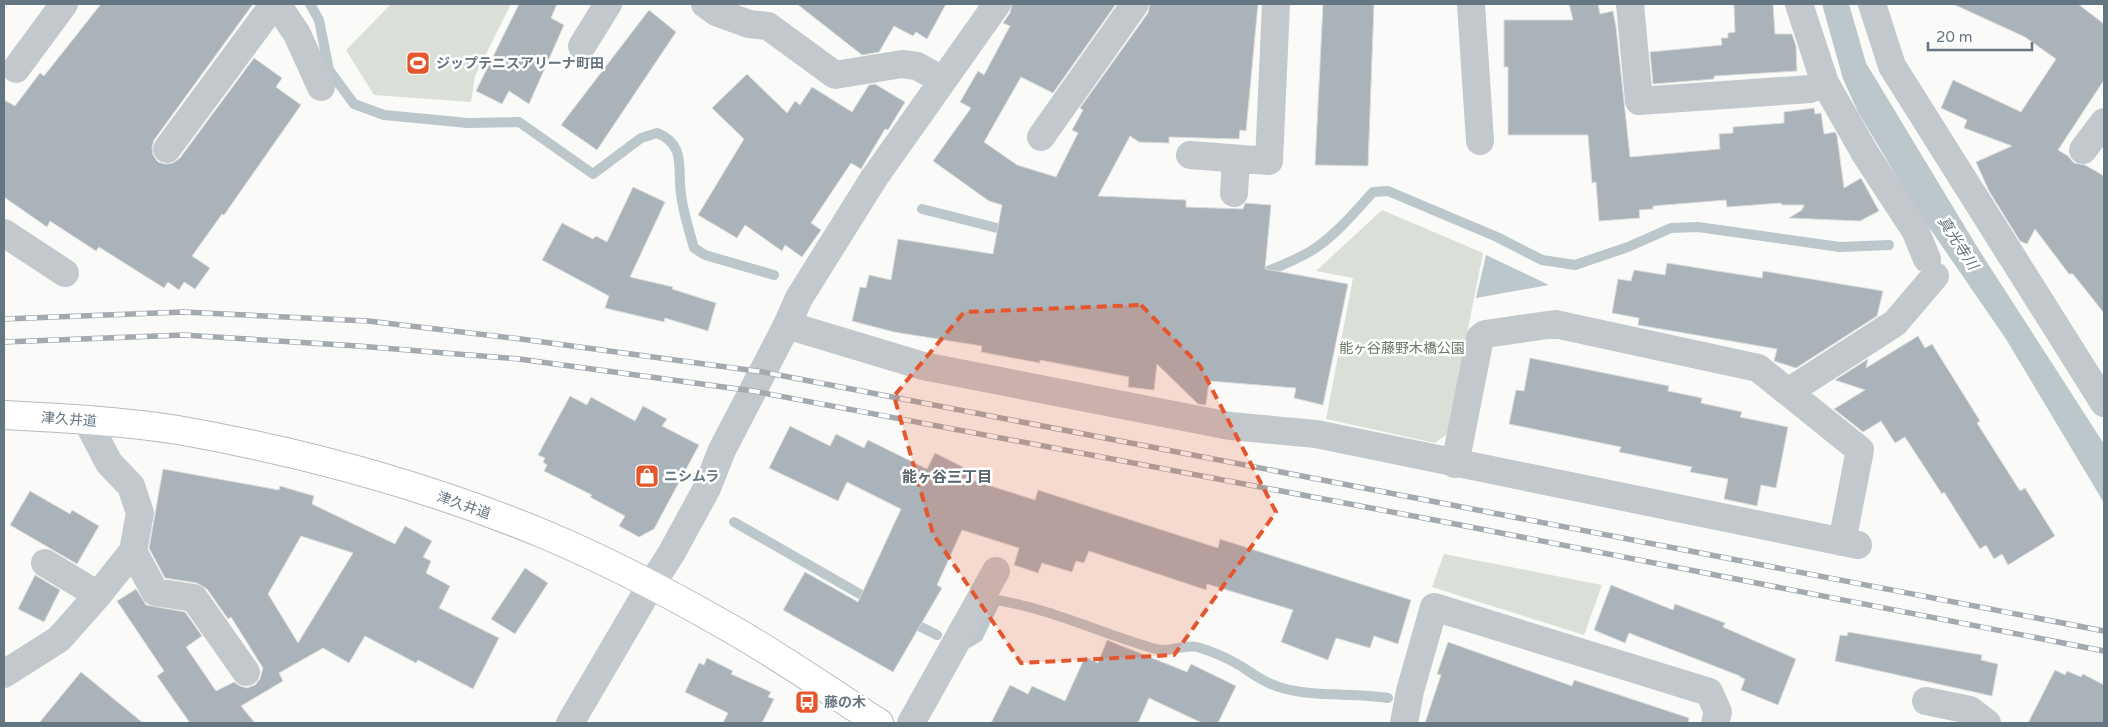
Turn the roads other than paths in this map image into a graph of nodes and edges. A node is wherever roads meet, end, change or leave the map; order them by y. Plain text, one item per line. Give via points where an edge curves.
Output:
1 (64, 4) edge
2 (275, 4) edge
3 (608, 4) edge
4 (705, 4) edge
5 (997, 4) edge
6 (1135, 4) edge
7 (1276, 4) edge
8 (1470, 4) edge
9 (1630, 4) edge
10 (1799, 4) edge
11 (1872, 4) edge
12 (582, 46) dead end
13 (16, 69) dead end
14 (942, 80) junction
15 (1825, 83) junction
16 (320, 87) dead end
17 (2104, 122) edge
18 (1041, 137) dead end
19 (1480, 141) dead end
20 (167, 149) dead end
21 (2083, 150) dead end
22 (1190, 155) dead end
23 (1236, 158) junction
24 (1234, 193) dead end
25 (4, 233) edge
26 (66, 273) dead end
27 (787, 324) junction
28 (1788, 392) junction
29 (2104, 404) edge
30 (4, 415) edge
31 (86, 419) junction
32 (1455, 464) junction
33 (133, 551) junction
34 (45, 563) dead end
35 (996, 572) dead end
36 (651, 585) junction
37 (98, 595) junction
38 (246, 672) dead end
39 (4, 674) edge
40 (1926, 701) dead end
41 (570, 723) edge
42 (879, 723) edge
43 (911, 723) edge
44 (1404, 723) edge
45 (1714, 723) edge
46 (1987, 723) edge

1 - 13 street
2 - 16 street via 297,34
2 - 20 street
3 - 12 street
4 - 14 street via 716,12 748,24 768,26 835,75 902,64 917,66
5 - 14 street
6 - 18 street
7 - 23 street via 1269,161
8 - 19 street
9 - 15 street via 1639,101 1810,89
10 - 15 street
11 - 29 street via 1892,66
14 - 27 street via 874,178 799,298
15 - 28 street via 1866,155 1915,230 1931,267 1895,323
17 - 21 street
22 - 23 street
23 - 24 street
25 - 26 street
27 - 32 street via 923,366 1230,426 1316,434
27 - 36 street via 722,450 707,488
28 - 32 street via 1758,368 1555,324 1485,334 1480,338
28 - 32 street via 1860,450 1850,543
30 - 31 main road, 津久井道
31 - 33 street via 109,463 131,486 140,513
31 - 36 main road, 津久井道 via 176,430 270,447 383,479 467,504 547,536
33 - 37 street
33 - 38 street via 155,592 194,598
34 - 37 street
35 - 43 street
36 - 41 street
36 - 42 main road, 津久井道 via 721,622
37 - 39 street via 59,639
40 - 46 street via 1970,710
44 - 45 street via 1434,607 1708,692 1718,712

